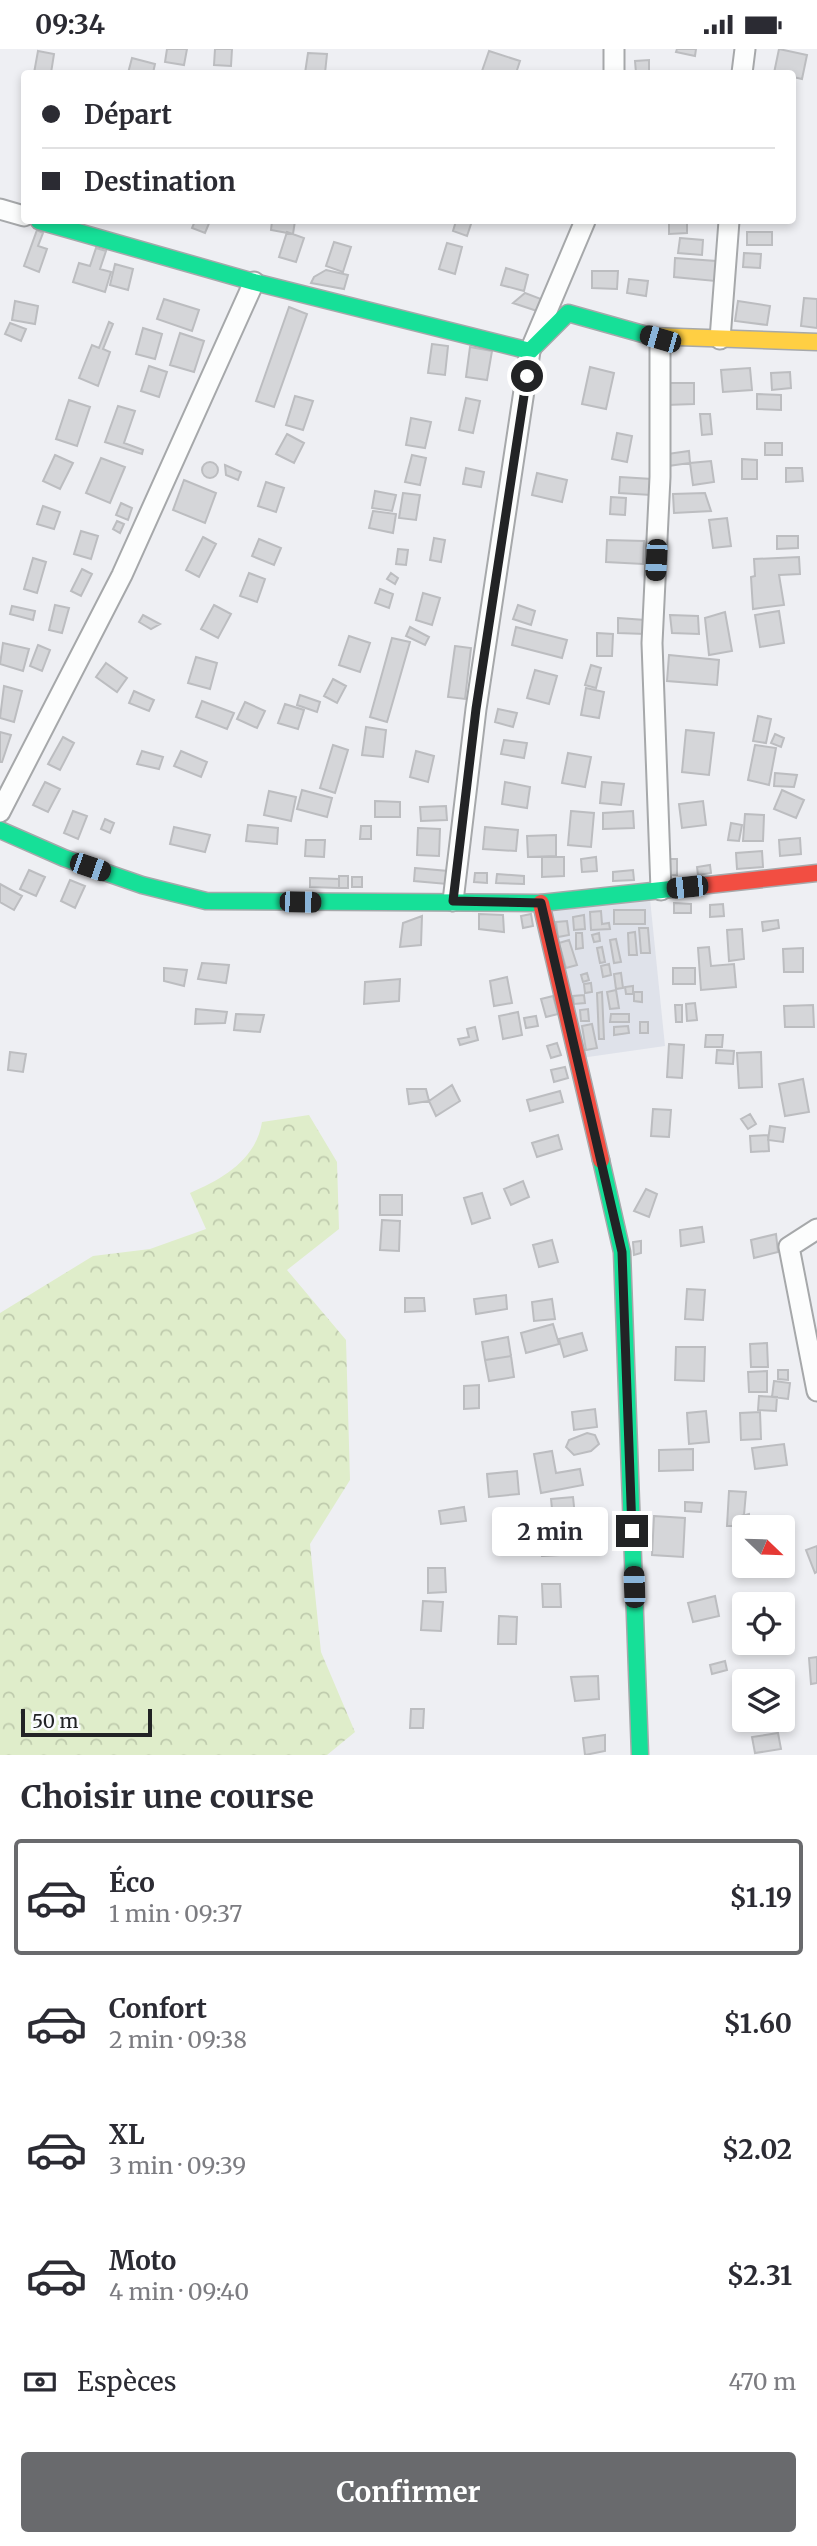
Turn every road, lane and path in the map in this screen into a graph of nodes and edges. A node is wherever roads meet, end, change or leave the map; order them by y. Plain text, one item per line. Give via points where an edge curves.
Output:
1 (614, 49) edge
2 (745, 49) edge
3 (614, 70) edge
4 (742, 70) edge
5 (0, 209) edge
6 (21, 215) edge
7 (50, 224) edge
8 (583, 224) edge
9 (729, 224) edge
10 (254, 282) junction
11 (660, 339) junction
12 (720, 339) junction
13 (817, 342) edge
14 (530, 351) junction
15 (0, 812) edge
16 (0, 830) edge
17 (817, 873) edge
18 (661, 890) junction
19 (453, 901) junction
20 (541, 903) junction
21 (817, 1230) edge
22 (817, 1391) edge
23 (640, 1755) edge

1 - 3 street
2 - 4 street
5 - 6 street
7 - 10 street
8 - 14 street
9 - 12 street
10 - 14 street
10 - 15 street via 122,575
11 - 12 street
11 - 14 street via 568,313
11 - 18 street via 660,477 652,643
12 - 13 street
14 - 19 street via 476,709
16 - 19 street via 64,859 206,901
17 - 18 street
18 - 20 street
19 - 20 street
20 - 23 street via 622,1252
21 - 22 street via 789,1247

